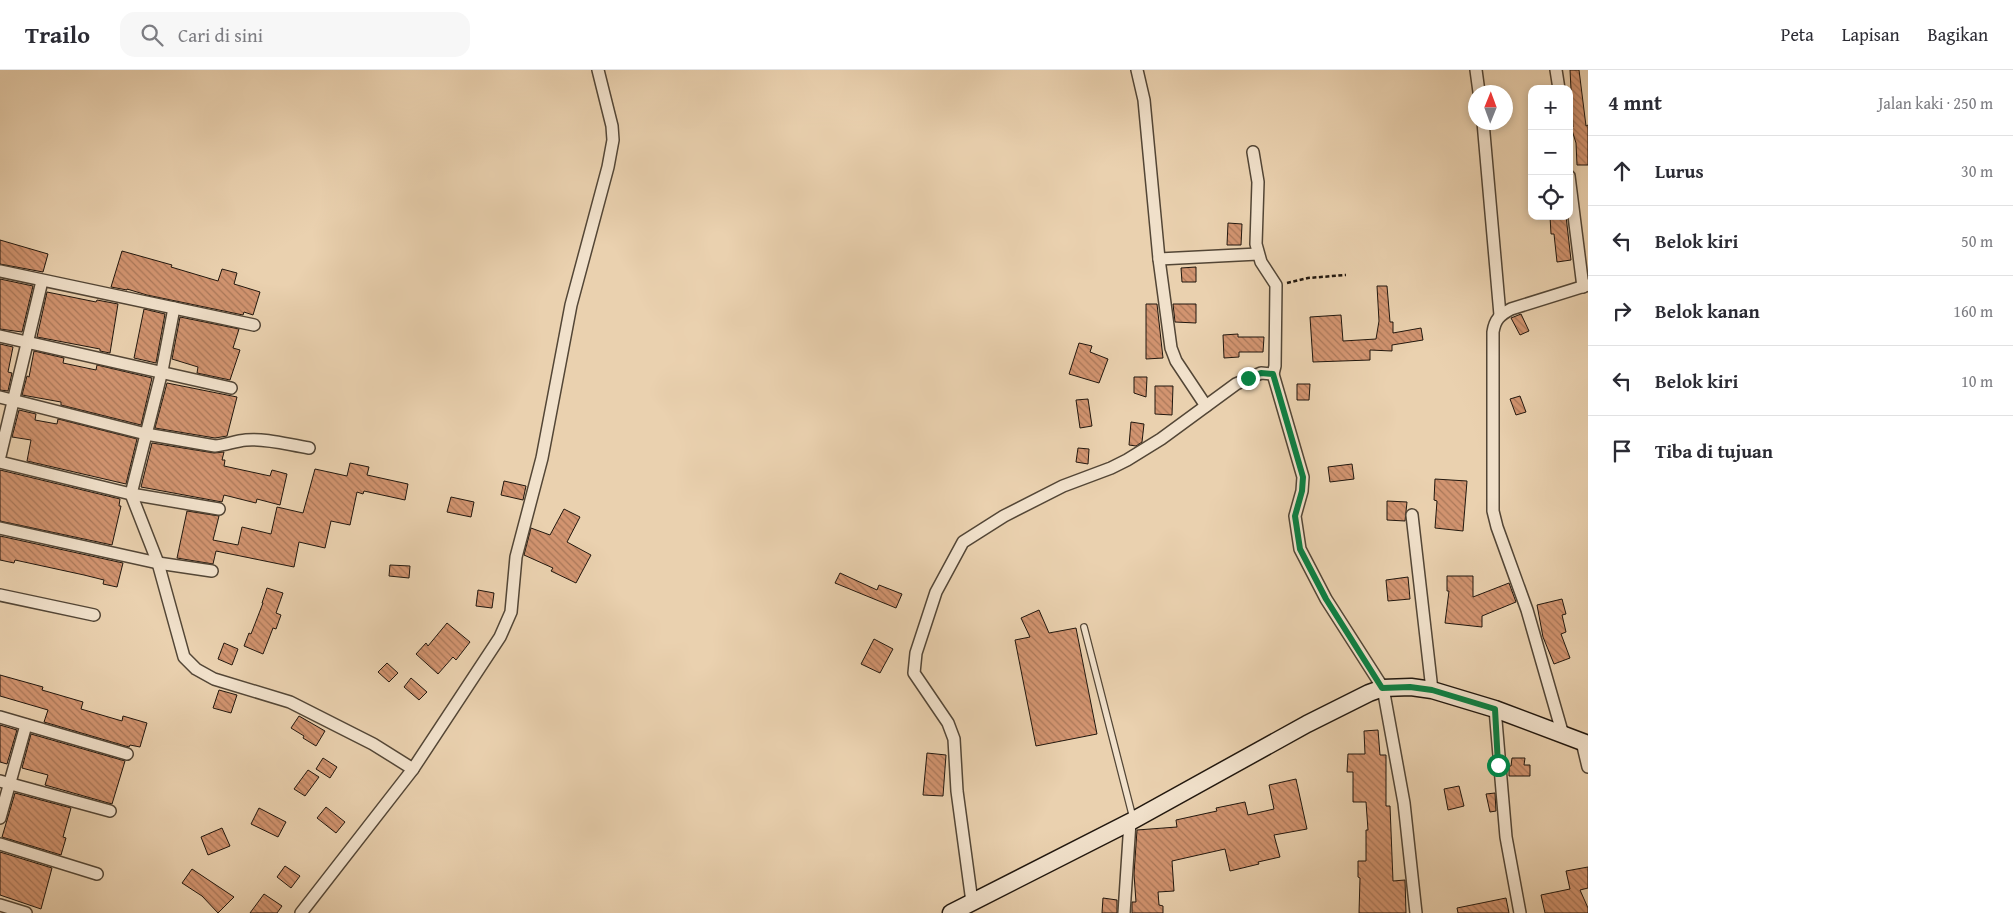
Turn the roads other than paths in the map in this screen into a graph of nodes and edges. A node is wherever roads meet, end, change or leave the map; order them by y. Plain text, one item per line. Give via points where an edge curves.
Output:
1 (598, 70) edge
2 (1137, 70) edge
3 (1476, 70) edge
4 (1556, 70) edge
5 (1478, 85) edge
6 (1558, 85) edge
7 (1484, 130) edge
8 (1253, 152) dead end
9 (1573, 204) edge
10 (1258, 254) junction
11 (1160, 259) junction
12 (0, 271) edge
13 (42, 281) junction
14 (1585, 286) edge
15 (174, 308) junction
16 (1500, 315) junction
17 (254, 325) dead end
18 (0, 336) edge
19 (28, 343) junction
20 (162, 371) junction
21 (1273, 374) junction
22 (230, 388) dead end
23 (0, 397) edge
24 (13, 400) junction
25 (1206, 406) junction
26 (146, 434) junction
27 (309, 448) dead end
28 (0, 456) edge
29 (0, 462) edge
30 (131, 494) junction
31 (219, 509) dead end
32 (1412, 515) dead end
33 (0, 528) edge
34 (158, 562) junction
35 (212, 571) dead end
36 (0, 595) edge
37 (94, 615) dead end
38 (1084, 627) dead end
39 (1382, 688) junction
40 (1432, 690) junction
41 (1495, 709) junction
42 (0, 717) edge
43 (26, 725) junction
44 (1563, 734) junction
45 (1585, 743) edge
46 (127, 754) dead end
47 (1588, 768) edge
48 (413, 769) junction
49 (4, 782) edge
50 (110, 811) dead end
51 (0, 818) edge
52 (1132, 822) junction
53 (0, 844) edge
54 (96, 874) dead end
55 (972, 902) junction
56 (0, 905) edge
57 (26, 913) edge
58 (301, 913) edge
59 (951, 913) edge
60 (1124, 913) edge
61 (1416, 913) edge
62 (1520, 913) edge

1 - 48 street via 613,140 571,305 542,458 516,557 511,612 500,637
2 - 11 street via 1144,100
3 - 5 street
4 - 6 street
7 - 16 street
8 - 10 street via 1258,182
9 - 14 street
10 - 11 street
10 - 21 street via 1276,285
11 - 25 street via 1171,348
12 - 13 street
13 - 15 street
13 - 19 street
14 - 16 street
15 - 17 street
15 - 20 street
16 - 44 street via 1494,332 1493,511 1527,610
18 - 19 street
19 - 20 street
19 - 24 street
20 - 22 street
20 - 26 street
21 - 25 street via 1261,373 1248,378
21 - 39 street via 1303,477 1295,516 1300,549 1326,599
23 - 24 street
24 - 26 street
24 - 28 street
25 - 55 street via 1127,460 1063,486 1004,516 963,542 936,592 916,653 914,673 948,723 954,739 957,791
26 - 27 street via 215,446 246,440
26 - 30 street
29 - 30 street
30 - 31 street
30 - 34 street
32 - 40 street
33 - 34 street
34 - 35 street
34 - 48 street via 180,645 190,664 214,680 305,709
36 - 37 street
38 - 52 lane
39 - 40 street
39 - 52 street via 1307,724
39 - 61 street via 1404,803
40 - 41 street
41 - 44 street
41 - 62 street via 1506,837
42 - 43 street
43 - 46 street
43 - 49 street
44 - 45 street
45 - 47 street
48 - 58 street
49 - 50 street
49 - 51 street
52 - 55 street
52 - 60 street
53 - 54 street
55 - 59 street
56 - 57 street

